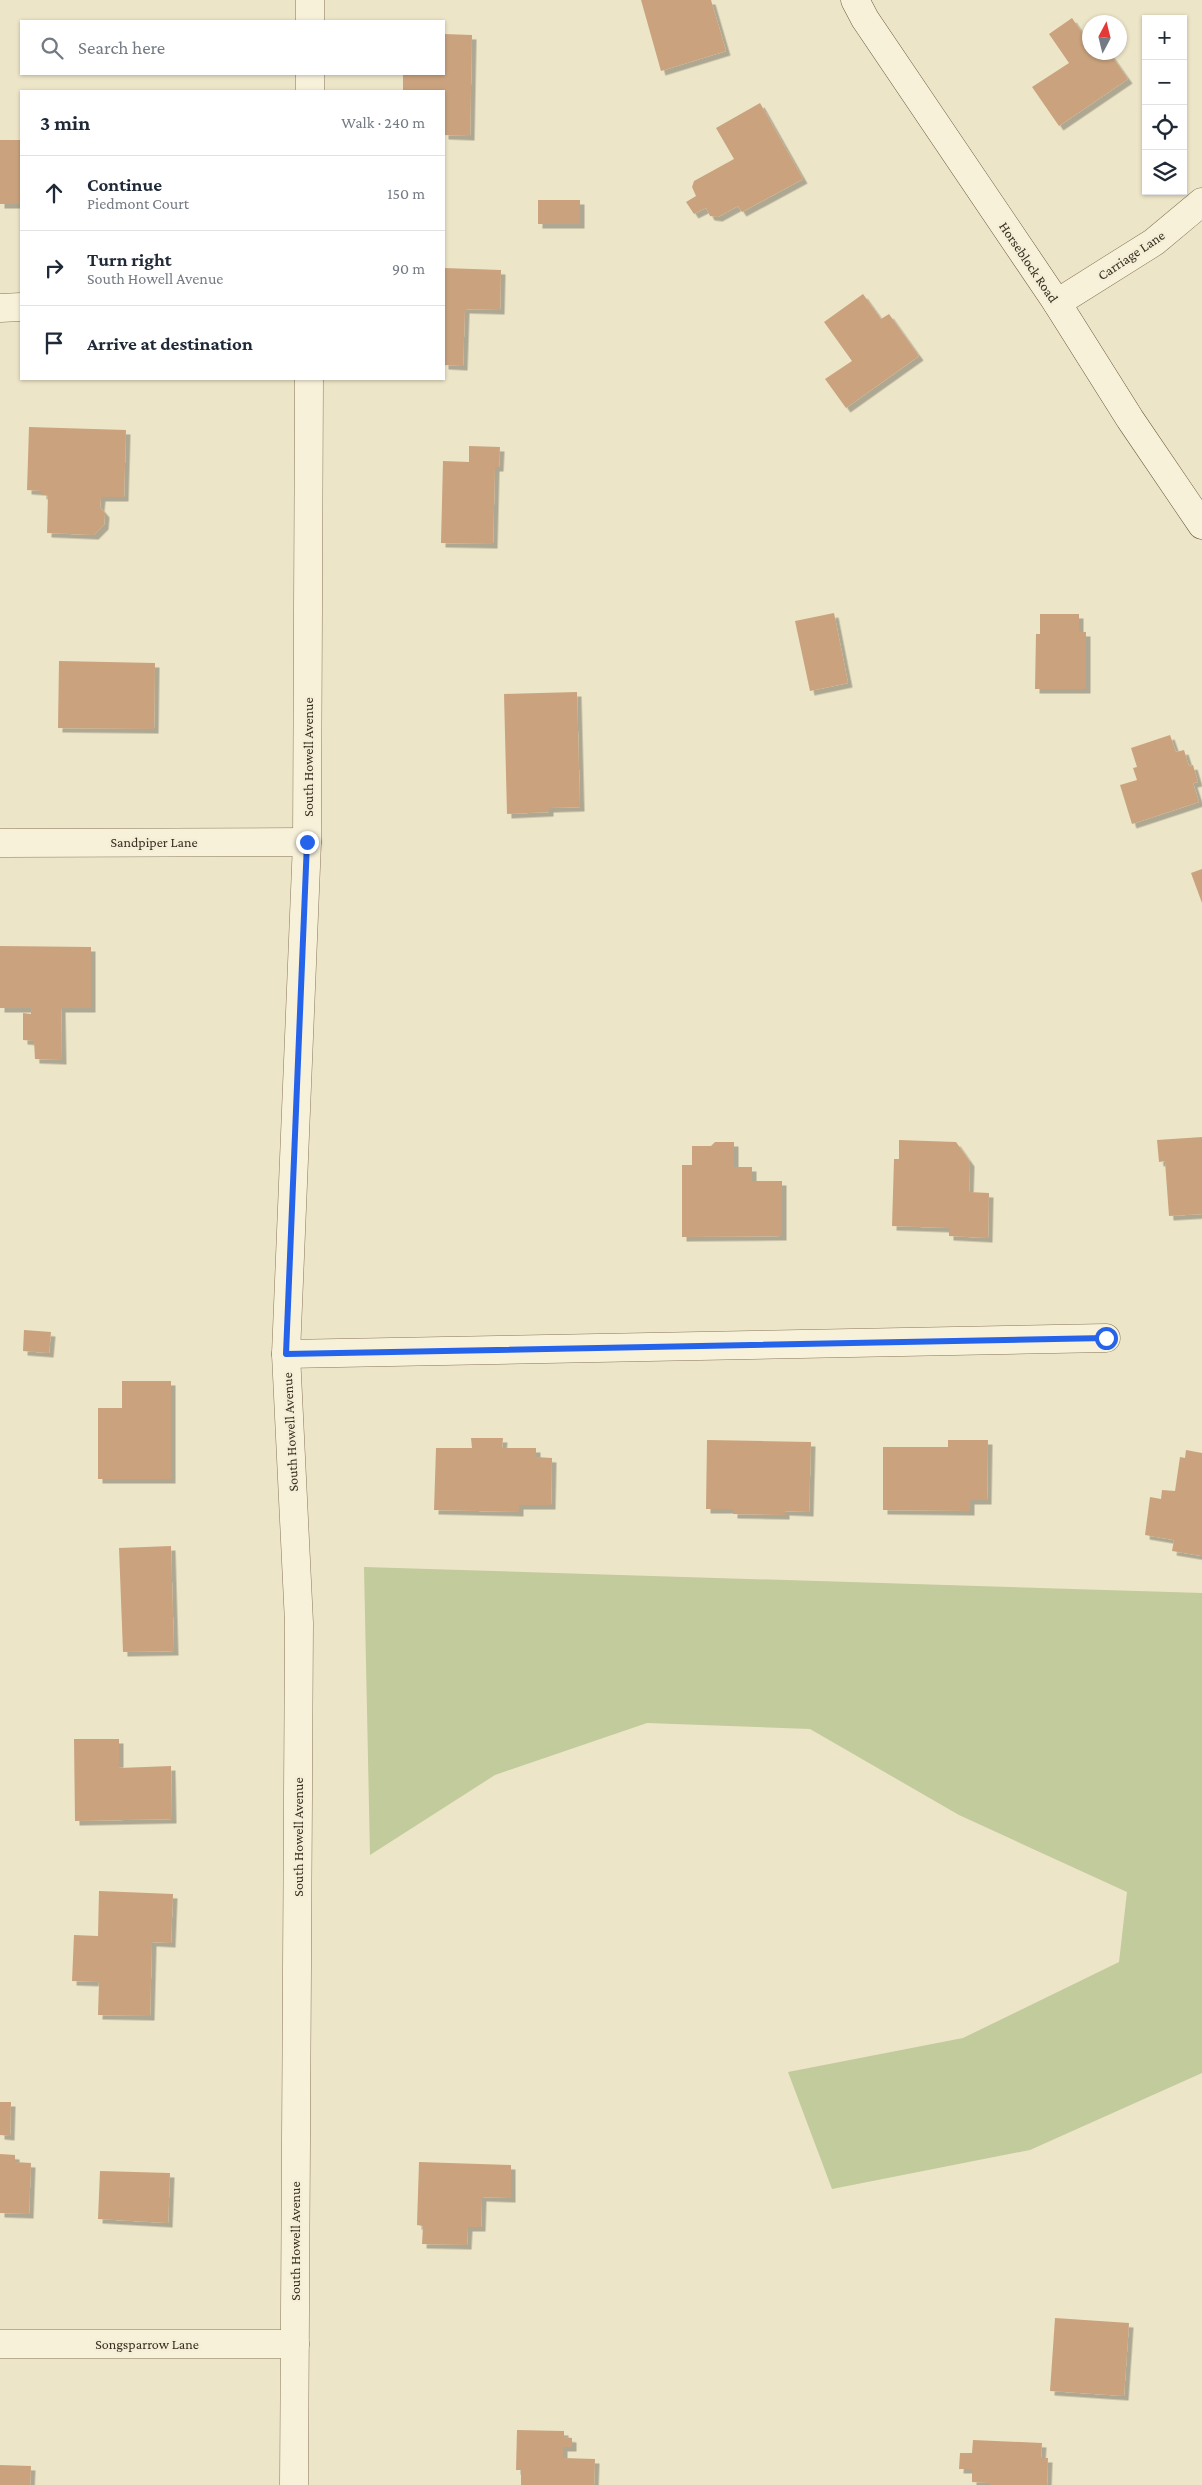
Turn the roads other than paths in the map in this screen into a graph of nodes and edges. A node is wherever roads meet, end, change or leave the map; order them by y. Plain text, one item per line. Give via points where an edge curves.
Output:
1 (310, 0) edge
2 (854, 0) edge
3 (310, 20) edge
4 (310, 75) edge
5 (310, 90) edge
6 (1202, 202) edge
7 (1057, 303) junction
8 (20, 307) edge
9 (0, 308) edge
10 (309, 380) edge
11 (1202, 525) edge
12 (307, 842) junction
13 (0, 843) edge
14 (1106, 1338) dead end
15 (286, 1354) junction
16 (0, 2344) edge
17 (295, 2344) junction
18 (294, 2485) edge

1 - 3 street
2 - 7 street, Horseblock Road
4 - 5 street
6 - 7 street, Carriage Lane via 1154,242
7 - 11 street, Horseblock Road
8 - 9 street
10 - 12 street, South Howell Avenue
12 - 13 street, Sandpiper Lane
12 - 15 street, South Howell Avenue
14 - 15 street
15 - 17 street, South Howell Avenue via 299,1623
16 - 17 street, Songsparrow Lane
17 - 18 street, South Howell Avenue

